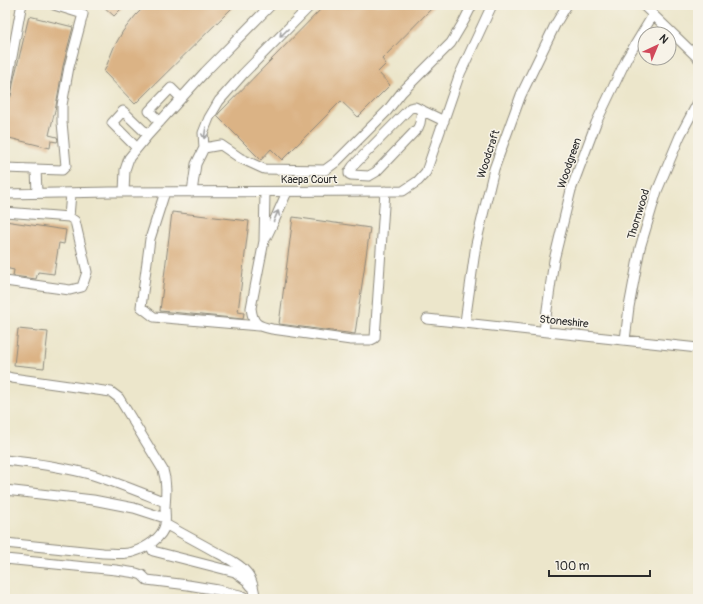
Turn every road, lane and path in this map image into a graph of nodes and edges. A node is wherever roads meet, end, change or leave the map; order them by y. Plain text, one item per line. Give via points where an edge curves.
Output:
1 (22, 5) edge
2 (54, 5) edge
3 (271, 5) edge
4 (311, 5) edge
5 (472, 5) edge
6 (492, 5) edge
7 (567, 5) edge
8 (643, 5) edge
9 (653, 15) junction
10 (698, 58) edge
11 (7, 75) edge
12 (5, 95) edge
13 (181, 98) junction
14 (698, 102) edge
15 (422, 110) junction
16 (444, 121) junction
17 (160, 122) junction
18 (148, 135) junction
19 (137, 148) junction
20 (204, 148) junction
21 (5, 168) edge
22 (36, 169) junction
23 (385, 191) junction
24 (71, 192) junction
25 (124, 192) junction
26 (165, 192) junction
27 (192, 192) junction
28 (265, 192) junction
29 (287, 192) junction
30 (37, 193) junction
31 (5, 194) edge
32 (5, 212) edge
33 (69, 217) junction
34 (264, 241) junction
35 (5, 281) edge
36 (427, 318) dead end
37 (465, 322) junction
38 (259, 326) junction
39 (544, 331) junction
40 (626, 340) junction
41 (698, 348) edge
42 (5, 376) edge
43 (5, 460) edge
44 (5, 490) edge
45 (166, 502) junction
46 (165, 521) junction
47 (5, 543) edge
48 (150, 544) junction
49 (5, 559) edge
50 (253, 596) edge

1 - 11 street
2 - 22 street via 83,14 68,67 62,105 66,166 62,170
3 - 13 street
4 -> 20 street via 219,101 203,133
5 - 20 street via 451,43 336,162 325,170 264,169 221,146
6 - 16 street, Kaepa Court via 459,76
7 - 37 street, Woodcraft via 521,95 494,169 476,244
8 - 9 street
9 - 10 street
9 - 39 street, Woodgreen via 627,58 596,123 572,190 554,260
11 - 12 street
13 - 17 street
13 - 17 street via 171,88 149,110
14 - 40 street, Thornwood via 680,136 657,191 640,248
15 - 15 street via 413,107 406,111 353,166 349,174 369,176 376,172 418,128
15 - 16 street
16 - 23 street, Kaepa Court via 426,172 418,181 402,191
17 - 18 street
18 - 19 street
18 - 19 street via 123,111 112,122
19 - 25 street via 129,158 125,170
20 - 27 street via 196,164
21 - 22 street
22 - 30 street
23 - 29 street, Kaepa Court
23 - 38 street via 376,338 351,340
24 - 25 street, Kaepa Court
24 - 30 street, Kaepa Court
24 - 33 street
25 - 26 street, Kaepa Court
26 - 27 street, Kaepa Court
26 - 38 street via 150,239 141,307 154,317
27 - 28 street, Kaepa Court
28 - 29 street, Kaepa Court
28 - 34 street
34 -> 29 street
30 - 31 street, Kaepa Court
32 - 33 street
33 - 35 street via 75,221 87,272 82,287 70,290
34 - 38 street via 250,308 252,318
36 - 37 street, Stoneshire
37 - 39 street, Stoneshire
39 - 40 street, Stoneshire
40 - 41 street, Stoneshire
42 - 45 street via 111,392 119,398 163,470 166,478
43 - 45 street via 93,475
44 - 46 street via 93,500 134,508
45 - 46 street
46 - 48 street via 162,533
46 - 50 street via 242,568 248,574
47 - 48 street via 118,554 133,552
48 - 50 street via 153,551 235,572 247,581
49 - 50 street via 116,570 136,573 147,580

